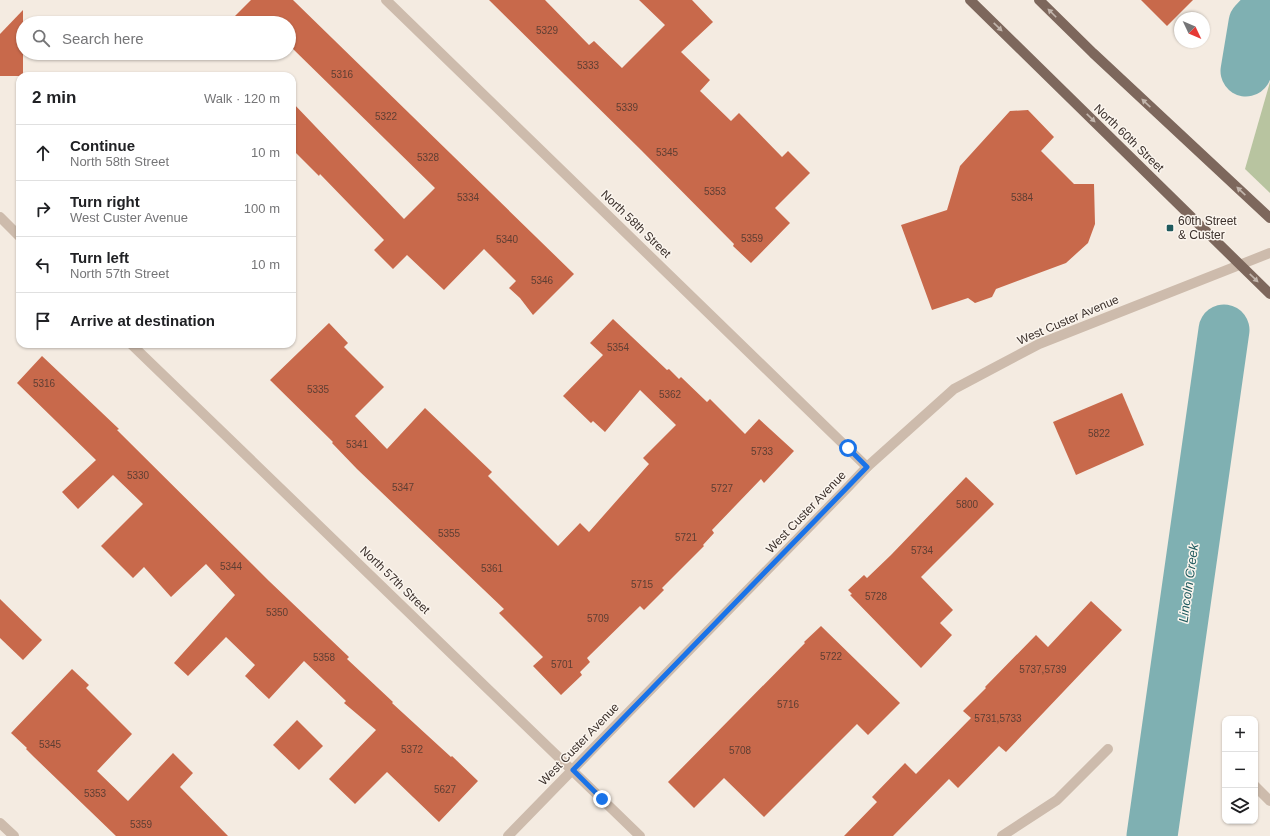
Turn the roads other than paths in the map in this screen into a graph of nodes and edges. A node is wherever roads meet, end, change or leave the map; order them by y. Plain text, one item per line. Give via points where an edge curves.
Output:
1 (386, 0) edge
2 (970, 0) edge
3 (1039, 0) edge
4 (0, 217) edge
5 (1270, 218) edge
6 (16, 233) edge
7 (1270, 253) edge
8 (1241, 265) junction
9 (1270, 294) edge
10 (135, 348) edge
11 (867, 467) junction
12 (1108, 749) dead end
13 (573, 770) junction
14 (1257, 788) edge
15 (1270, 801) edge
16 (0, 823) edge
17 (14, 836) edge
18 (508, 836) edge
19 (640, 836) edge
20 (1002, 836) edge

1 - 11 street, North 58th Street
2 -> 8 main road, North 60th Street
5 -> 3 main road
4 - 6 street
7 - 8 street, West Custer Avenue
8 -> 9 main road, North 60th Street
8 - 11 street, West Custer Avenue via 1039,344 954,389
10 - 13 street, North 57th Street
11 - 13 street, West Custer Avenue
12 - 20 street via 1057,800
13 - 18 street, West Custer Avenue
13 - 19 street, North 57th Street
14 - 15 street
16 - 17 street

